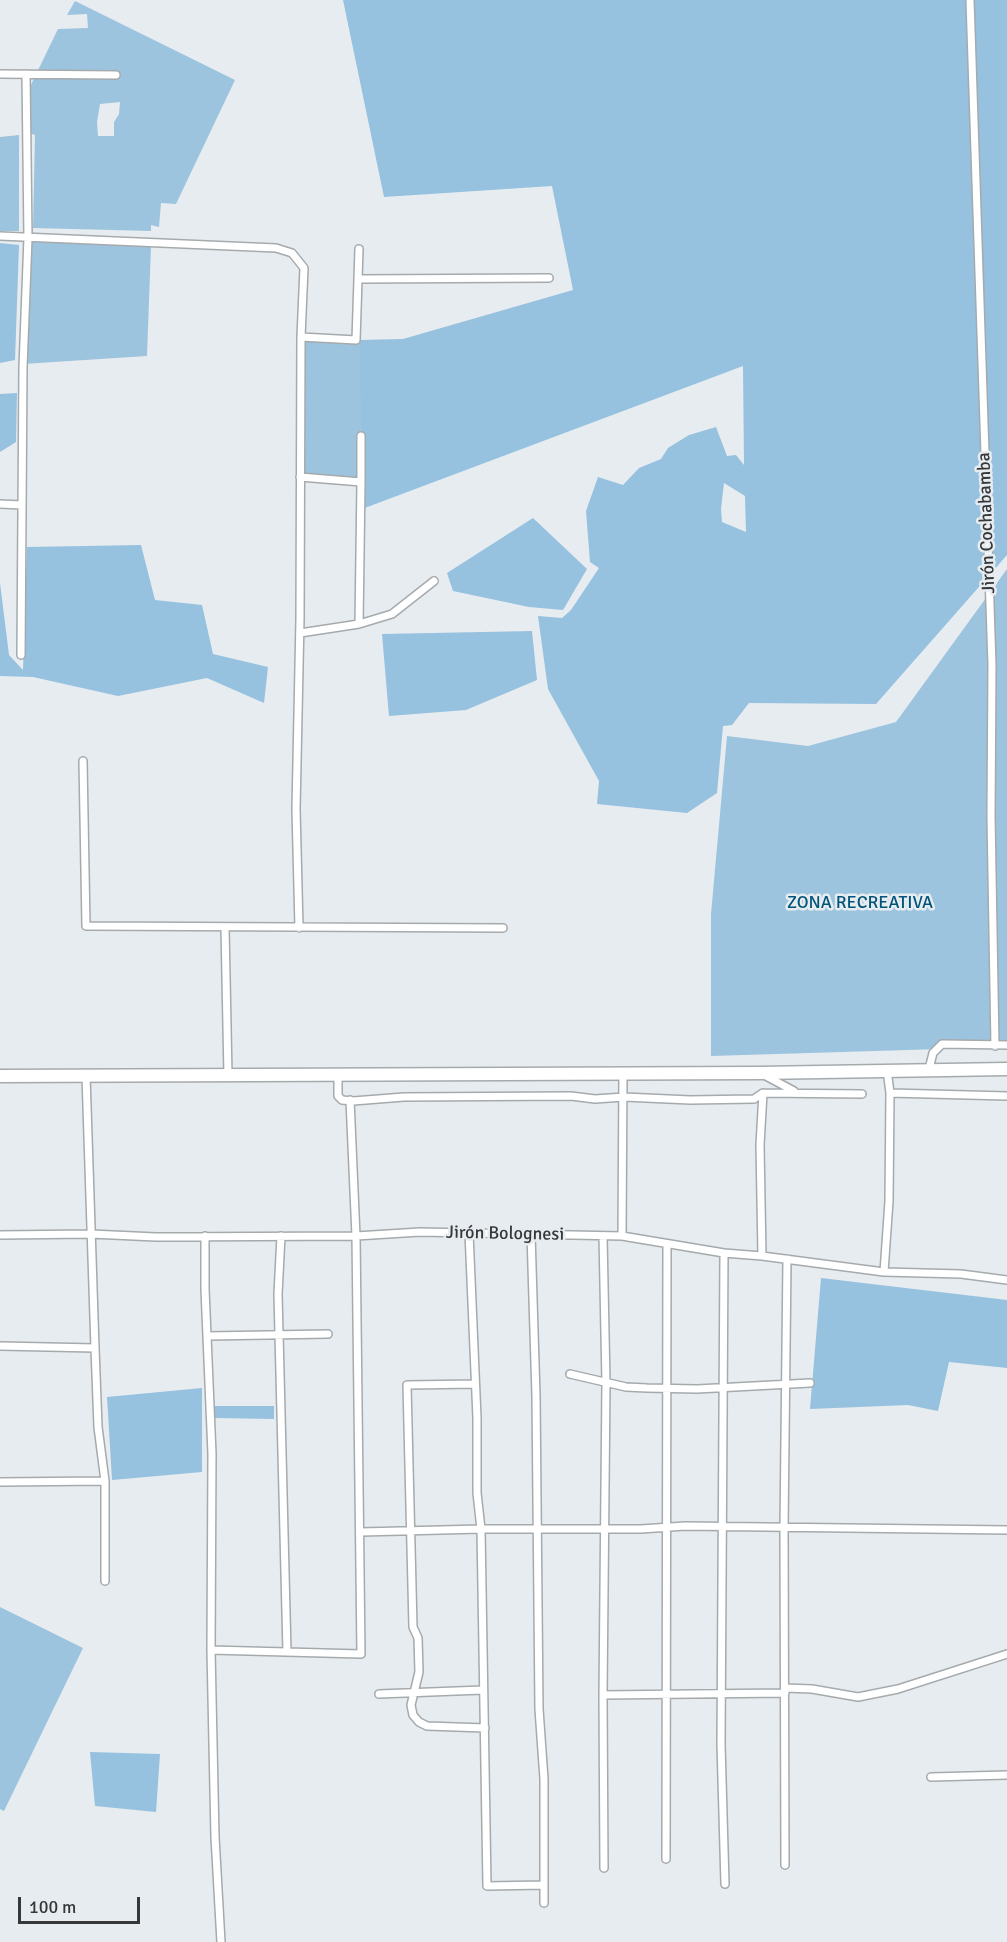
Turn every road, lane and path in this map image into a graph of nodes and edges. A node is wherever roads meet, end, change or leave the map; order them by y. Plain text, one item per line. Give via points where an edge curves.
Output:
1 (970, 0) edge
2 (0, 74) edge
3 (26, 74) junction
4 (116, 75) dead end
5 (0, 236) edge
6 (28, 238) junction
7 (359, 249) dead end
8 (549, 278) dead end
9 (358, 279) junction
10 (301, 337) junction
11 (361, 436) dead end
12 (300, 477) junction
13 (362, 482) junction
14 (0, 504) edge
15 (22, 505) junction
16 (434, 581) dead end
17 (359, 624) junction
18 (300, 633) junction
19 (21, 655) dead end
20 (83, 761) dead end
21 (225, 928) junction
22 (299, 928) junction
23 (503, 928) dead end
24 (1007, 1045) edge
25 (995, 1046) junction
26 (1007, 1069) edge
27 (888, 1070) junction
28 (929, 1070) junction
29 (624, 1072) junction
30 (759, 1073) junction
31 (338, 1074) junction
32 (0, 1076) edge
33 (86, 1076) junction
34 (228, 1076) junction
35 (795, 1092) junction
36 (762, 1093) junction
37 (890, 1093) junction
38 (862, 1094) dead end
39 (1007, 1096) edge
40 (624, 1097) junction
41 (350, 1101) junction
42 (469, 1233) junction
43 (91, 1234) junction
44 (531, 1234) junction
45 (0, 1235) edge
46 (205, 1236) junction
47 (281, 1236) junction
48 (356, 1236) junction
49 (603, 1236) junction
50 (622, 1236) junction
51 (667, 1244) junction
52 (724, 1253) junction
53 (762, 1256) junction
54 (787, 1259) junction
55 (884, 1272) junction
56 (1007, 1280) edge
57 (328, 1334) dead end
58 (279, 1335) junction
59 (208, 1336) junction
60 (0, 1346) edge
61 (95, 1348) junction
62 (570, 1374) dead end
63 (606, 1383) junction
64 (784, 1383) junction
65 (810, 1383) dead end
66 (475, 1384) junction
67 (724, 1386) junction
68 (668, 1388) junction
69 (105, 1480) junction
70 (0, 1482) edge
71 (667, 1526) junction
72 (722, 1527) junction
73 (783, 1528) junction
74 (481, 1529) junction
75 (537, 1529) junction
76 (605, 1529) junction
77 (1007, 1530) edge
78 (412, 1531) junction
79 (361, 1532) junction
80 (105, 1581) dead end
81 (211, 1650) junction
82 (287, 1652) junction
83 (1007, 1654) edge
84 (482, 1690) junction
85 (785, 1691) junction
86 (414, 1692) junction
87 (379, 1694) dead end
88 (603, 1695) junction
89 (665, 1695) junction
90 (722, 1695) junction
91 (485, 1728) junction
92 (1007, 1775) edge
93 (931, 1776) dead end
94 (666, 1859) dead end
95 (785, 1865) dead end
96 (604, 1868) dead end
97 (725, 1884) dead end
98 (544, 1885) junction
99 (544, 1903) dead end
100 (221, 1942) edge

1 - 25 street, Jirón Cochabamba via 992,665
2 - 3 street
3 - 4 street
3 - 6 street
5 - 6 street
6 - 10 street via 284,250 304,268
6 - 15 street
7 - 9 street
8 - 9 street
9 - 10 street via 356,340
10 - 12 street
11 - 13 street
12 - 13 street
12 - 18 street
13 - 17 street
14 - 15 street
15 - 19 street
16 - 17 street via 392,614
17 - 18 street
18 - 22 street via 296,809
20 - 21 street via 86,926
21 - 22 street
21 - 34 street
22 - 23 street
24 - 25 street
25 - 28 street via 942,1044 933,1053
26 - 28 highway
27 - 28 highway
27 - 30 highway
27 - 37 street
29 - 30 highway
29 - 31 highway
29 - 40 street
30 - 35 street
31 - 34 highway
31 - 41 street via 338,1096
32 - 33 highway
33 - 34 highway
33 - 43 street
35 - 36 street
35 - 38 street
36 - 40 street via 754,1099
36 - 53 street
37 - 39 street
37 - 55 street
40 - 41 street via 404,1096
40 - 50 street
41 - 48 street
42 - 44 street, Jirón Bolognesi
42 - 48 street, Jirón Bolognesi
42 - 66 street
43 - 45 street, Jirón Bolognesi
43 - 46 street, Jirón Bolognesi
43 - 61 street
44 - 49 street, Jirón Bolognesi
44 - 75 street
46 - 47 street, Jirón Bolognesi
46 - 59 street
47 - 48 street, Jirón Bolognesi
47 - 58 street
48 - 79 street
49 - 50 street, Jirón Bolognesi
49 - 63 street
50 - 51 street, Jirón Bolognesi
51 - 52 street, Jirón Bolognesi
51 - 68 street
52 - 53 street, Jirón Bolognesi
52 - 67 street
53 - 54 street, Jirón Bolognesi
54 - 55 street, Jirón Bolognesi
54 - 64 street
55 - 56 street, Jirón Bolognesi via 961,1274
57 - 58 street
58 - 59 street
58 - 82 street
59 - 81 street
60 - 61 street
61 - 69 street
62 - 63 street
63 - 68 street
63 - 76 street
64 - 65 street
64 - 67 street
64 - 73 street
66 - 74 street
66 - 78 street via 407,1385
67 - 68 street
67 - 72 street
68 - 71 street
69 - 70 street
69 - 80 street
71 - 72 street
71 - 76 street
71 - 89 street
72 - 73 street
72 - 90 street
73 - 77 street
73 - 85 street
74 - 75 street
74 - 78 street
74 - 84 street
75 - 76 street
75 - 98 street
76 - 88 street
78 - 79 street
78 - 86 street via 413,1627 418,1638 419,1672
79 - 82 street via 362,1654
81 - 82 street
81 - 100 street
83 - 85 street via 898,1689 858,1697 812,1689
84 - 86 street
84 - 91 street
85 - 90 street
85 - 95 street
86 - 87 street
86 - 91 street via 412,1715 419,1722 434,1727
88 - 89 street
88 - 96 street
89 - 90 street
89 - 94 street
90 - 97 street
91 - 98 street via 487,1886
92 - 93 street
98 - 99 street

